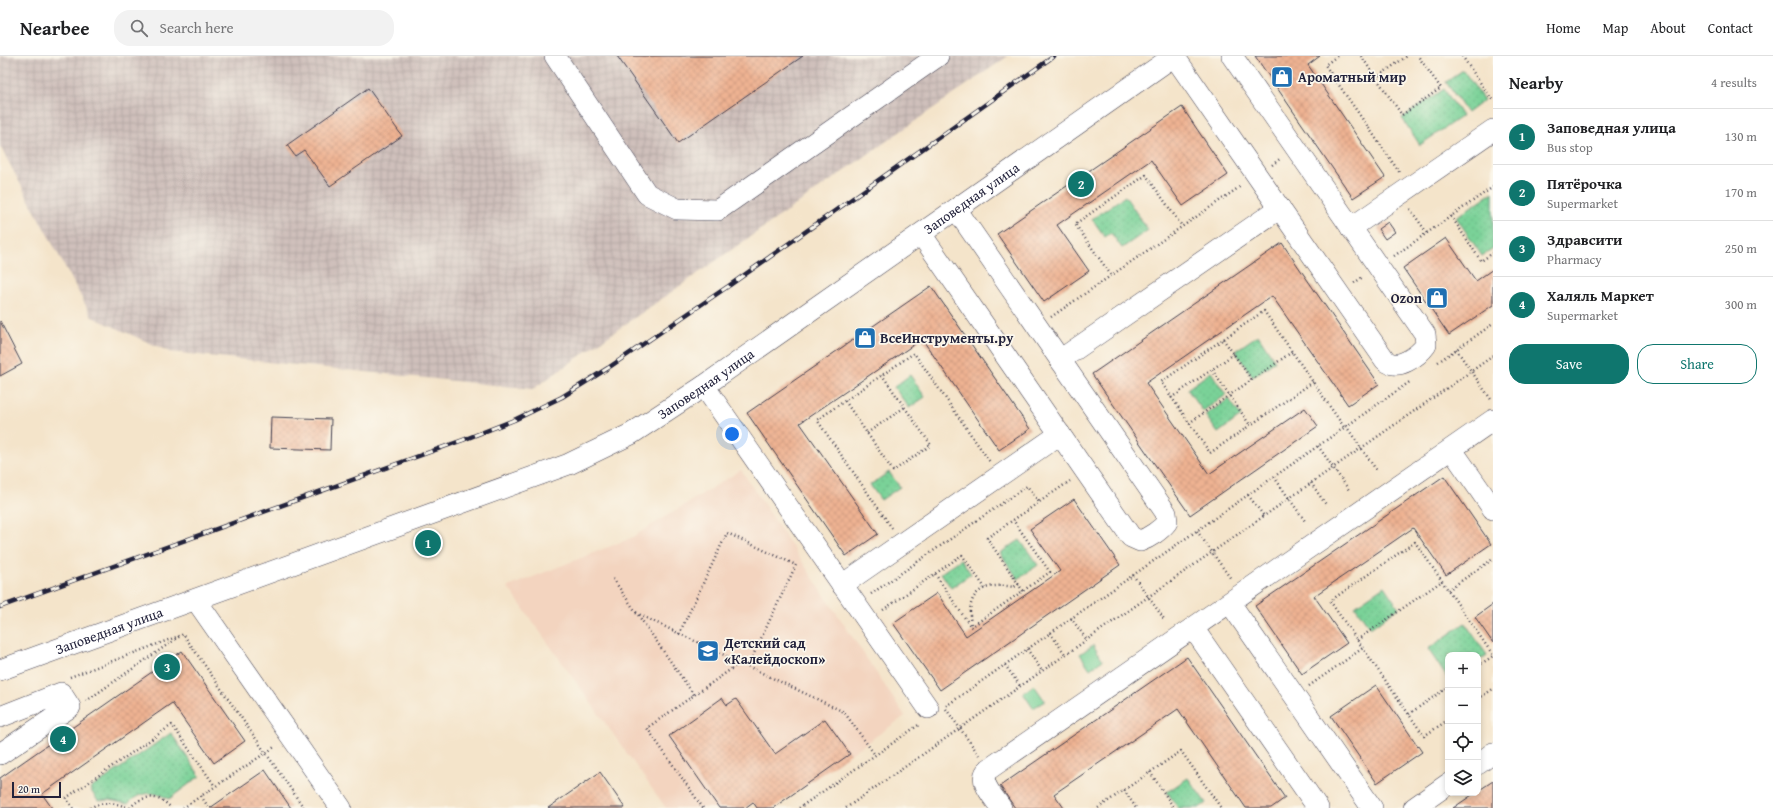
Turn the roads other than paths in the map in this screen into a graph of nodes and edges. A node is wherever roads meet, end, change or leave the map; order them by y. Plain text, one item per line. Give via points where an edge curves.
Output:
1 (554, 56) edge
2 (938, 56) edge
3 (1174, 56) edge
4 (1232, 56) edge
5 (1493, 130) edge
6 (1280, 208) junction
7 (956, 209) junction
8 (1352, 228) junction
9 (921, 234) junction
10 (1060, 360) junction
11 (704, 386) junction
12 (1491, 426) edge
13 (1060, 434) junction
14 (1452, 450) junction
15 (1493, 509) edge
16 (842, 585) junction
17 (1236, 599) junction
18 (196, 600) junction
19 (1194, 628) junction
20 (0, 670) edge
21 (934, 711) road end
22 (0, 717) edge
23 (1493, 753) edge
24 (0, 754) edge
25 (1481, 762) edge
26 (1445, 786) edge
27 (1309, 805) edge
28 (340, 808) edge
29 (1001, 808) edge
30 (1372, 808) edge
31 (1414, 808) edge

1 - 2 street via 647,194 677,209 718,210
3 - 6 street
3 - 7 street, Заповедная улица
4 - 8 street
5 - 8 street
6 - 8 street via 1385,360 1395,365 1403,363 1426,345 1425,334
6 - 10 street
7 - 9 street, Заповедная улица
7 - 10 street
9 - 11 street, Заповедная улица
9 - 13 street
10 - 13 street via 1166,513 1167,522 1164,526 1145,539 1134,540
11 - 16 street
11 - 18 street, Заповедная улица via 631,434 569,464
12 - 14 street
13 - 16 street
14 - 15 street
14 - 17 street
16 - 21 street
17 - 19 street
17 - 30 street
18 - 20 street, Заповедная улица
18 - 28 street
19 - 27 street
19 - 29 street via 984,773 985,785
22 - 24 street via 61,693 70,707
23 - 25 street
26 - 31 street

